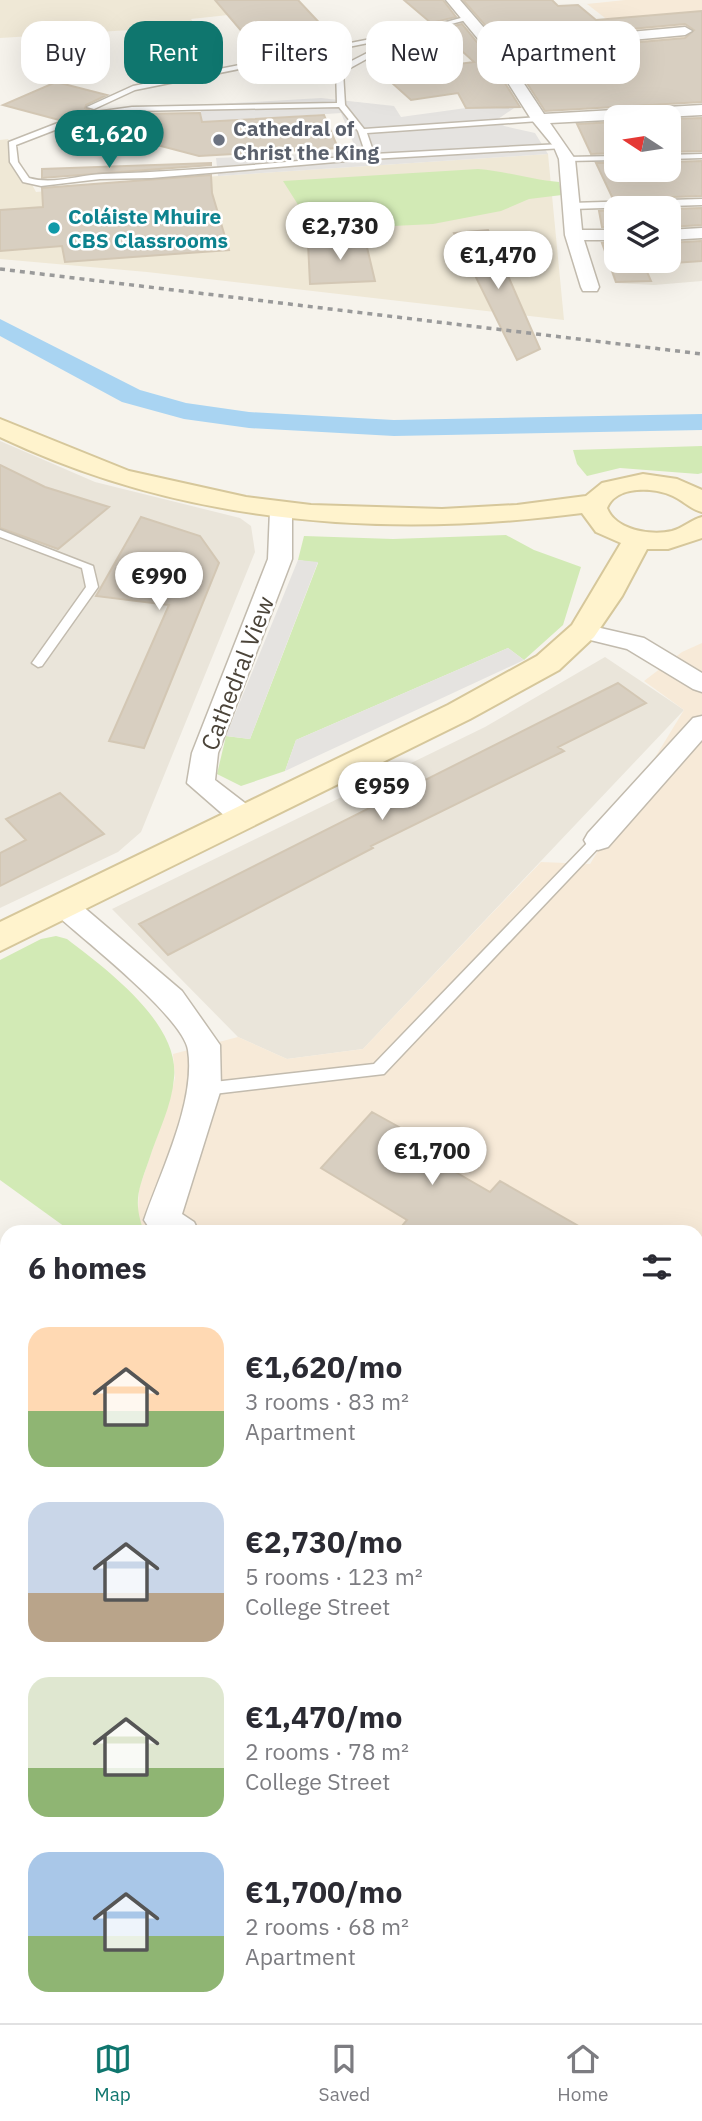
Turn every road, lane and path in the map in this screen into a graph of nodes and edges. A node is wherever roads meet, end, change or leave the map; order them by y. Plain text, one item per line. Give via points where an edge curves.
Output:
1 (453, 0) edge
2 (468, 18) junction
3 (457, 21) edge
4 (477, 29) edge
5 (685, 31) dead end
6 (640, 35) edge
7 (366, 42) edge
8 (366, 57) edge
9 (516, 84) edge
10 (341, 105) junction
11 (87, 108) dead end
12 (702, 110) edge
13 (539, 119) junction
14 (362, 131) junction
15 (564, 152) junction
16 (702, 156) edge
17 (371, 157) junction
18 (604, 157) edge
19 (681, 157) edge
20 (702, 202) edge
21 (571, 206) junction
22 (702, 233) edge
23 (681, 234) edge
24 (574, 235) junction
25 (604, 235) edge
26 (590, 287) dead end
27 (0, 427) edge
28 (595, 503) junction
29 (701, 507) edge
30 (281, 510) junction
31 (0, 533) edge
32 (638, 539) junction
33 (583, 631) junction
34 (38, 663) dead end
35 (702, 684) edge
36 (702, 724) edge
37 (244, 817) junction
38 (598, 840) joint
39 (64, 906) junction
40 (0, 938) edge
41 (205, 1089) junction
42 (170, 1225) edge

1 - 2 street
2 - 3 lane
2 - 4 street
5 - 6 street
7 - 11 lane via 146,85
8 - 10 lane via 339,71
9 - 13 street
10 - 14 lane
10 - 17 lane via 132,109 84,116 12,144 14,162 26,180 41,184
12 - 13 street
13 - 14 lane
13 - 15 street
14 - 17 lane
15 - 17 lane
15 - 18 lane
15 - 21 street
16 - 19 lane
20 - 21 lane
21 - 24 street
22 - 23 street
24 - 25 street
24 - 26 street
27 - 30 street via 103,472 201,497
28 - 29 street via 611,488 641,482 675,487
28 - 30 street via 508,514 419,517
28 - 32 street via 606,526
29 - 32 street via 692,533 676,539
30 - 37 street, Cathedral View via 280,559 205,753 201,783
31 - 34 lane via 86,566 92,587
32 - 33 street
33 - 35 street via 635,643
33 - 37 street via 548,663 470,706
36 - 38 street
37 - 39 street
38 - 41 lane via 378,1070
39 - 40 street
39 - 41 street via 171,999 204,1045
41 - 42 street via 162,1220

